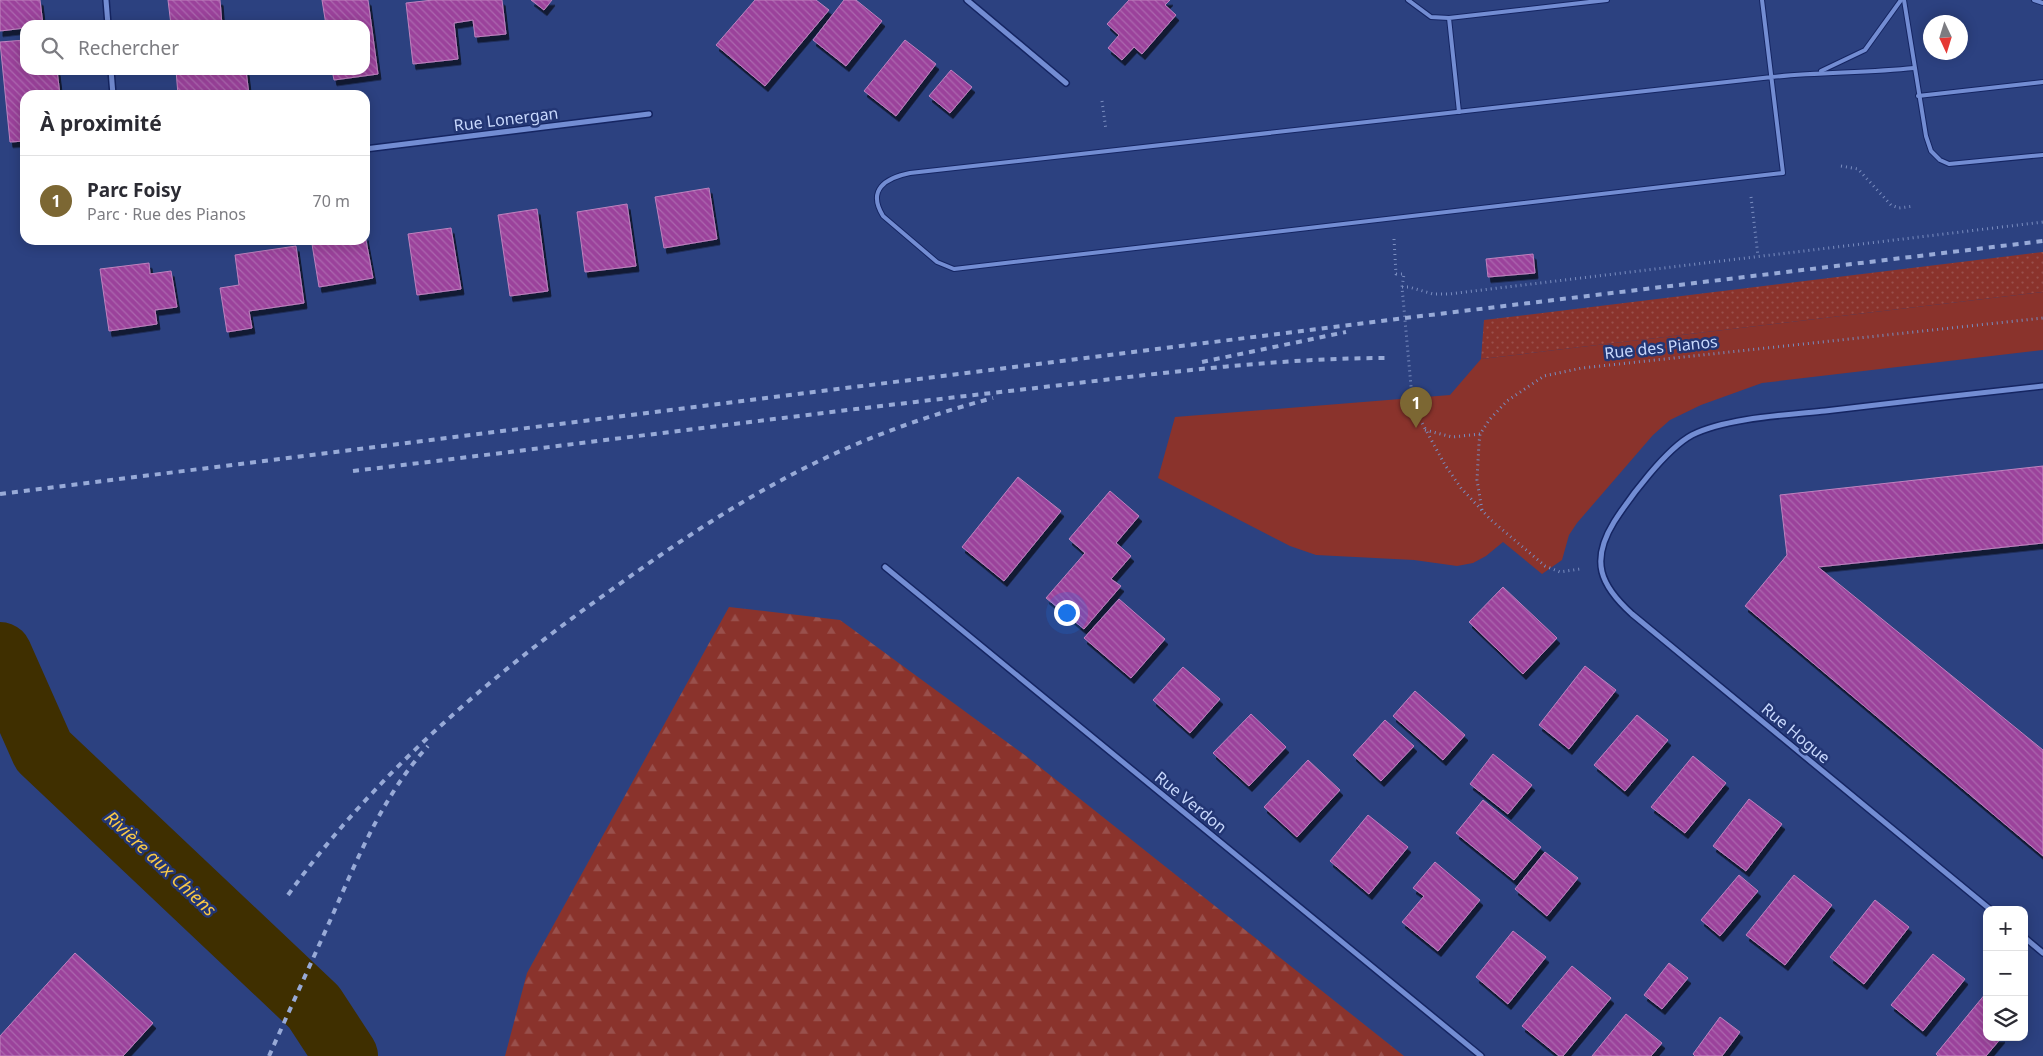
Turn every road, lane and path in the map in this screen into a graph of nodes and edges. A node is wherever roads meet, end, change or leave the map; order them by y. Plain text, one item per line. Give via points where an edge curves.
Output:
1 (106, 0) edge
2 (967, 0) edge
3 (1408, 0) edge
4 (1607, 0) edge
5 (1762, 0) edge
6 (1902, 0) edge
7 (2034, 0) edge
8 (2043, 3) edge
9 (1449, 18) junction
10 (108, 20) edge
11 (1914, 68) junction
12 (1819, 72) junction
13 (111, 75) edge
14 (1772, 77) junction
15 (2043, 82) edge
16 (1066, 83) dead end
17 (113, 90) edge
18 (1918, 96) junction
19 (1102, 101) dead end
20 (1459, 112) junction
21 (649, 114) dead end
22 (370, 148) edge
23 (1108, 151) junction
24 (2043, 155) edge
25 (1842, 166) dead end
26 (1749, 178) junction
27 (1914, 206) dead end
28 (2043, 222) edge
29 (1394, 238) dead end
30 (1758, 256) junction
31 (1402, 287) junction
32 (2043, 318) edge
33 (2043, 386) edge
34 (1425, 430) junction
35 (1480, 434) junction
36 (1482, 510) junction
37 (885, 567) dead end
38 (1560, 572) dead end
39 (1986, 906) edge
40 (2028, 940) edge
41 (2043, 953) edge
42 (1481, 1056) edge

1 - 10 street
2 - 16 street
3 - 9 lane via 1431,17
4 - 9 lane
5 - 14 lane
6 - 11 lane
6 - 12 lane via 1865,50
7 - 8 lane
9 - 20 lane
11 - 12 lane
11 - 18 lane
12 - 14 lane
13 - 17 street
14 - 20 lane
14 - 26 lane via 1783,173
15 - 18 lane
18 - 24 lane via 1932,151 1940,160 1949,164
19 - 23 path
20 - 23 lane
21 - 22 street, Rue Lonergan
23 - 26 lane via 897,176 879,188 875,197 883,216 937,262 954,269
25 - 27 path via 1858,169 1890,205 1899,208
26 - 30 path
28 - 30 path
29 - 31 path via 1396,274 1404,274
30 - 31 path via 1449,294
31 - 34 path via 1412,394
32 - 35 path, Rue des Pianos via 1560,371 1544,376 1514,396 1490,419
33 - 39 street, Rue Hogue via 1766,418 1719,426 1693,435 1674,448 1622,510 1604,542 1600,566 1609,591 1632,614
34 - 35 path via 1452,437
34 - 36 path via 1450,473
35 - 36 path via 1477,480
36 - 38 path via 1545,566
37 - 42 street, Rue Verdon
40 - 41 street

